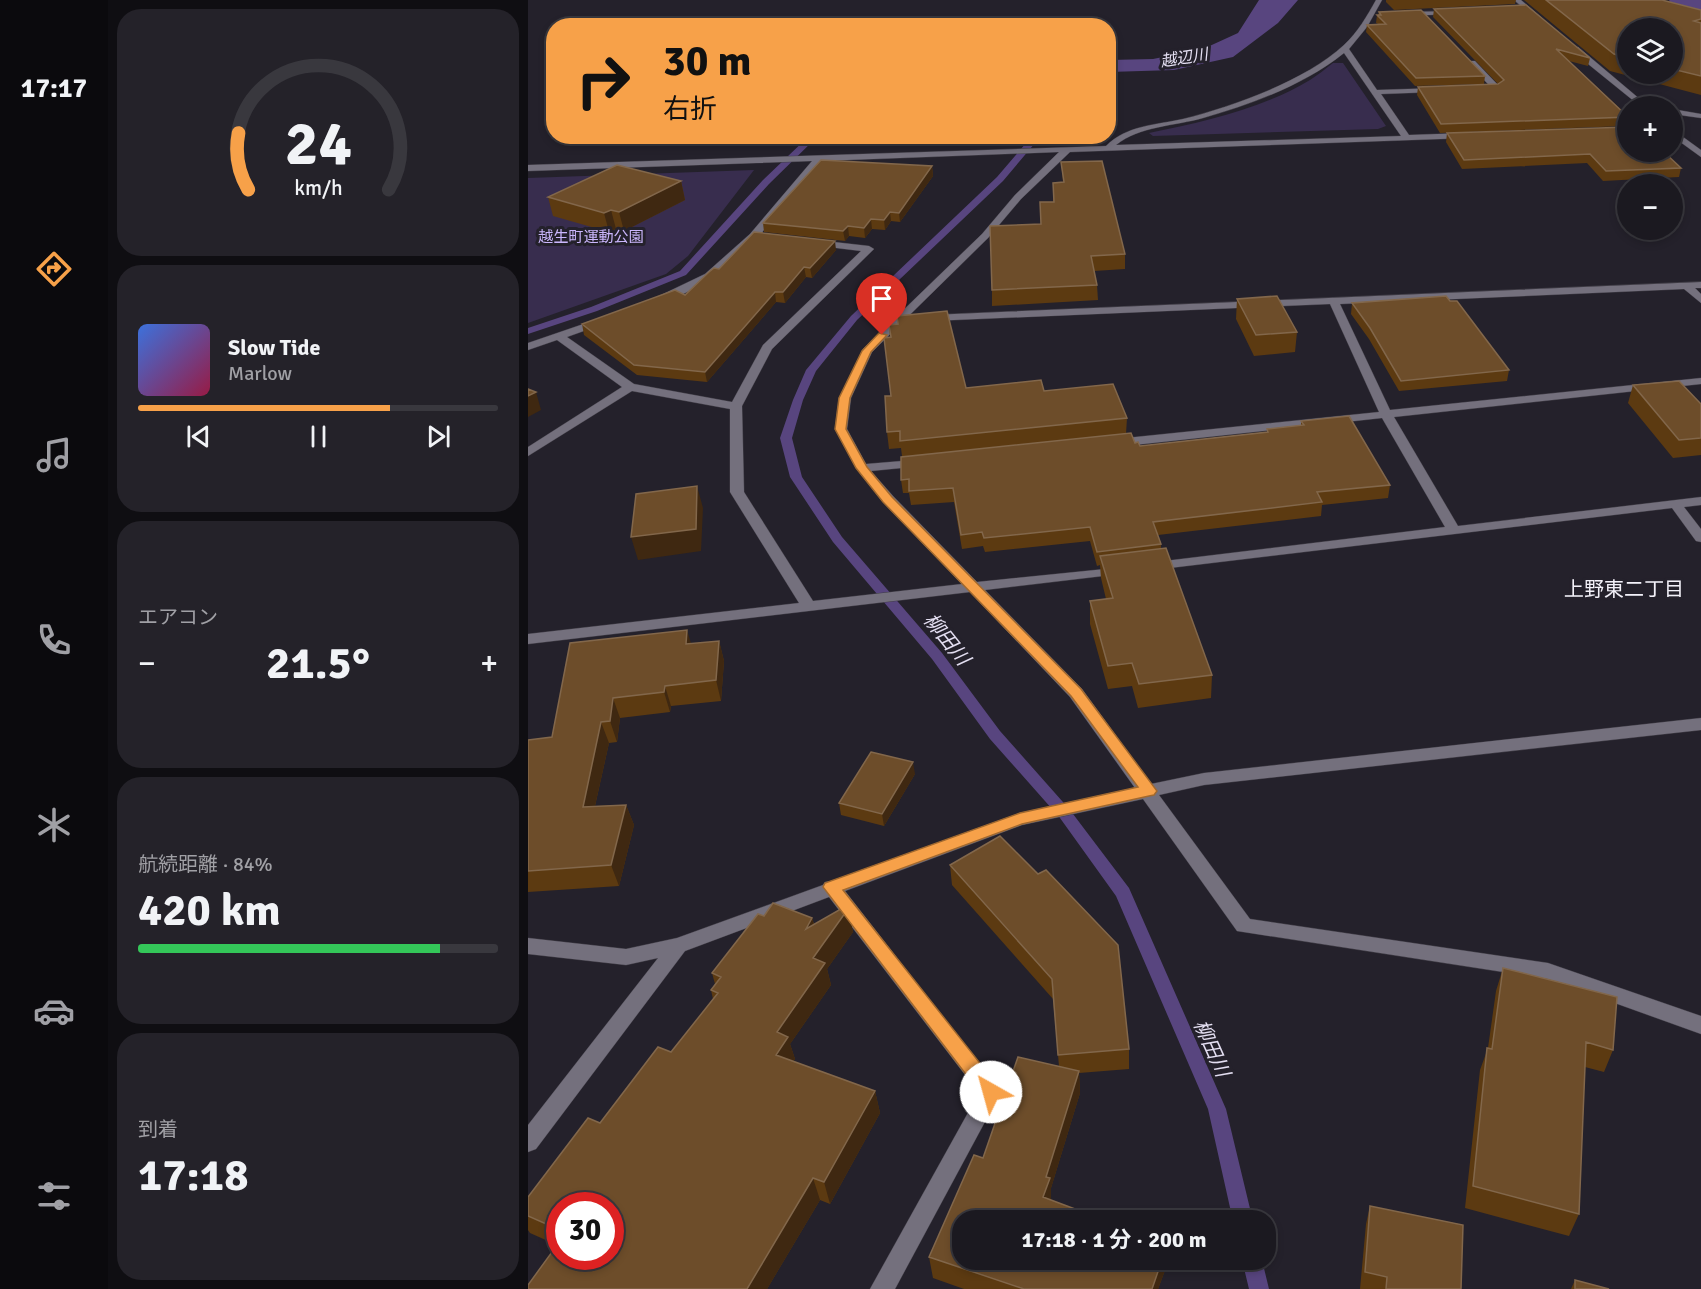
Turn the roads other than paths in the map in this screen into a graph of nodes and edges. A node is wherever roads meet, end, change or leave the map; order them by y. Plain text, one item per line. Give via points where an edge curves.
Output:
1 (1379, 0) edge
2 (1517, 0) edge
3 (1527, 8) junction
4 (1512, 9) edge
5 (1456, 12) edge
6 (1423, 13) junction
7 (1372, 15) junction
8 (1382, 15) edge
9 (1393, 15) edge
10 (1431, 22) edge
11 (1545, 23) edge
12 (1572, 46) edge
13 (1345, 49) junction
14 (1464, 55) edge
15 (1474, 89) edge
16 (1441, 90) edge
17 (1375, 92) junction
18 (1632, 96) edge
19 (1683, 113) edge
20 (1701, 116) edge
21 (1477, 136) edge
22 (1407, 138) junction
23 (1116, 139) edge
24 (1683, 139) edge
25 (1112, 144) edge
26 (1108, 149) junction
27 (1068, 150) junction
28 (1701, 154) edge
29 (815, 158) junction
30 (528, 168) edge
31 (800, 241) edge
32 (1686, 285) junction
33 (1701, 285) edge
34 (1701, 300) edge
35 (1334, 302) junction
36 (645, 305) edge
37 (613, 317) edge
38 (898, 319) junction
39 (560, 337) junction
40 (528, 347) edge
41 (1701, 381) edge
42 (630, 387) junction
43 (736, 406) junction
44 (1387, 416) junction
45 (1101, 444) edge
46 (528, 452) edge
47 (933, 461) edge
48 (862, 468) junction
49 (1701, 501) edge
50 (1675, 504) junction
51 (1453, 529) junction
52 (1701, 538) edge
53 (973, 588) junction
54 (808, 605) junction
55 (528, 639) edge
56 (1701, 724) edge
57 (1149, 791) junction
58 (831, 887) junction
59 (528, 946) edge
60 (678, 946) junction
61 (1701, 1025) edge
62 (528, 1142) edge
63 (882, 1289) edge

1 - 7 street
2 - 3 street
3 - 4 street
3 - 11 street
5 - 6 street
6 - 9 street
6 - 10 street
7 - 8 street
7 - 13 street
12 - 18 street
13 - 17 street
13 - 23 street via 1311,70 1232,106 1129,132
14 - 15 street via 1496,88
16 - 17 street
17 - 22 street
19 - 20 street
21 - 22 street
22 - 26 street
24 - 28 street
25 - 26 street
26 - 27 street
27 - 29 street
27 - 38 street
29 - 30 street
29 - 36 street via 759,237 709,276
31 - 43 street via 869,249 767,347
32 - 33 street
32 - 34 street
32 - 35 street
35 - 38 street
35 - 44 street
37 - 39 street
38 - 48 street via 867,351 845,398 841,429
39 - 40 street
39 - 42 street
41 - 44 street
42 - 43 street
42 - 46 street
43 - 54 street via 737,492
44 - 45 street
44 - 51 street
47 - 48 street
48 - 53 street
49 - 50 street
50 - 51 street
50 - 52 street
51 - 53 street
53 - 54 street
53 - 57 street via 1076,693
54 - 55 street
56 - 57 street via 1204,779
57 - 58 street via 1020,819
57 - 61 street via 1244,926 1548,970
58 - 60 street
58 - 63 street via 991,1092
59 - 60 street via 626,957
60 - 62 street

